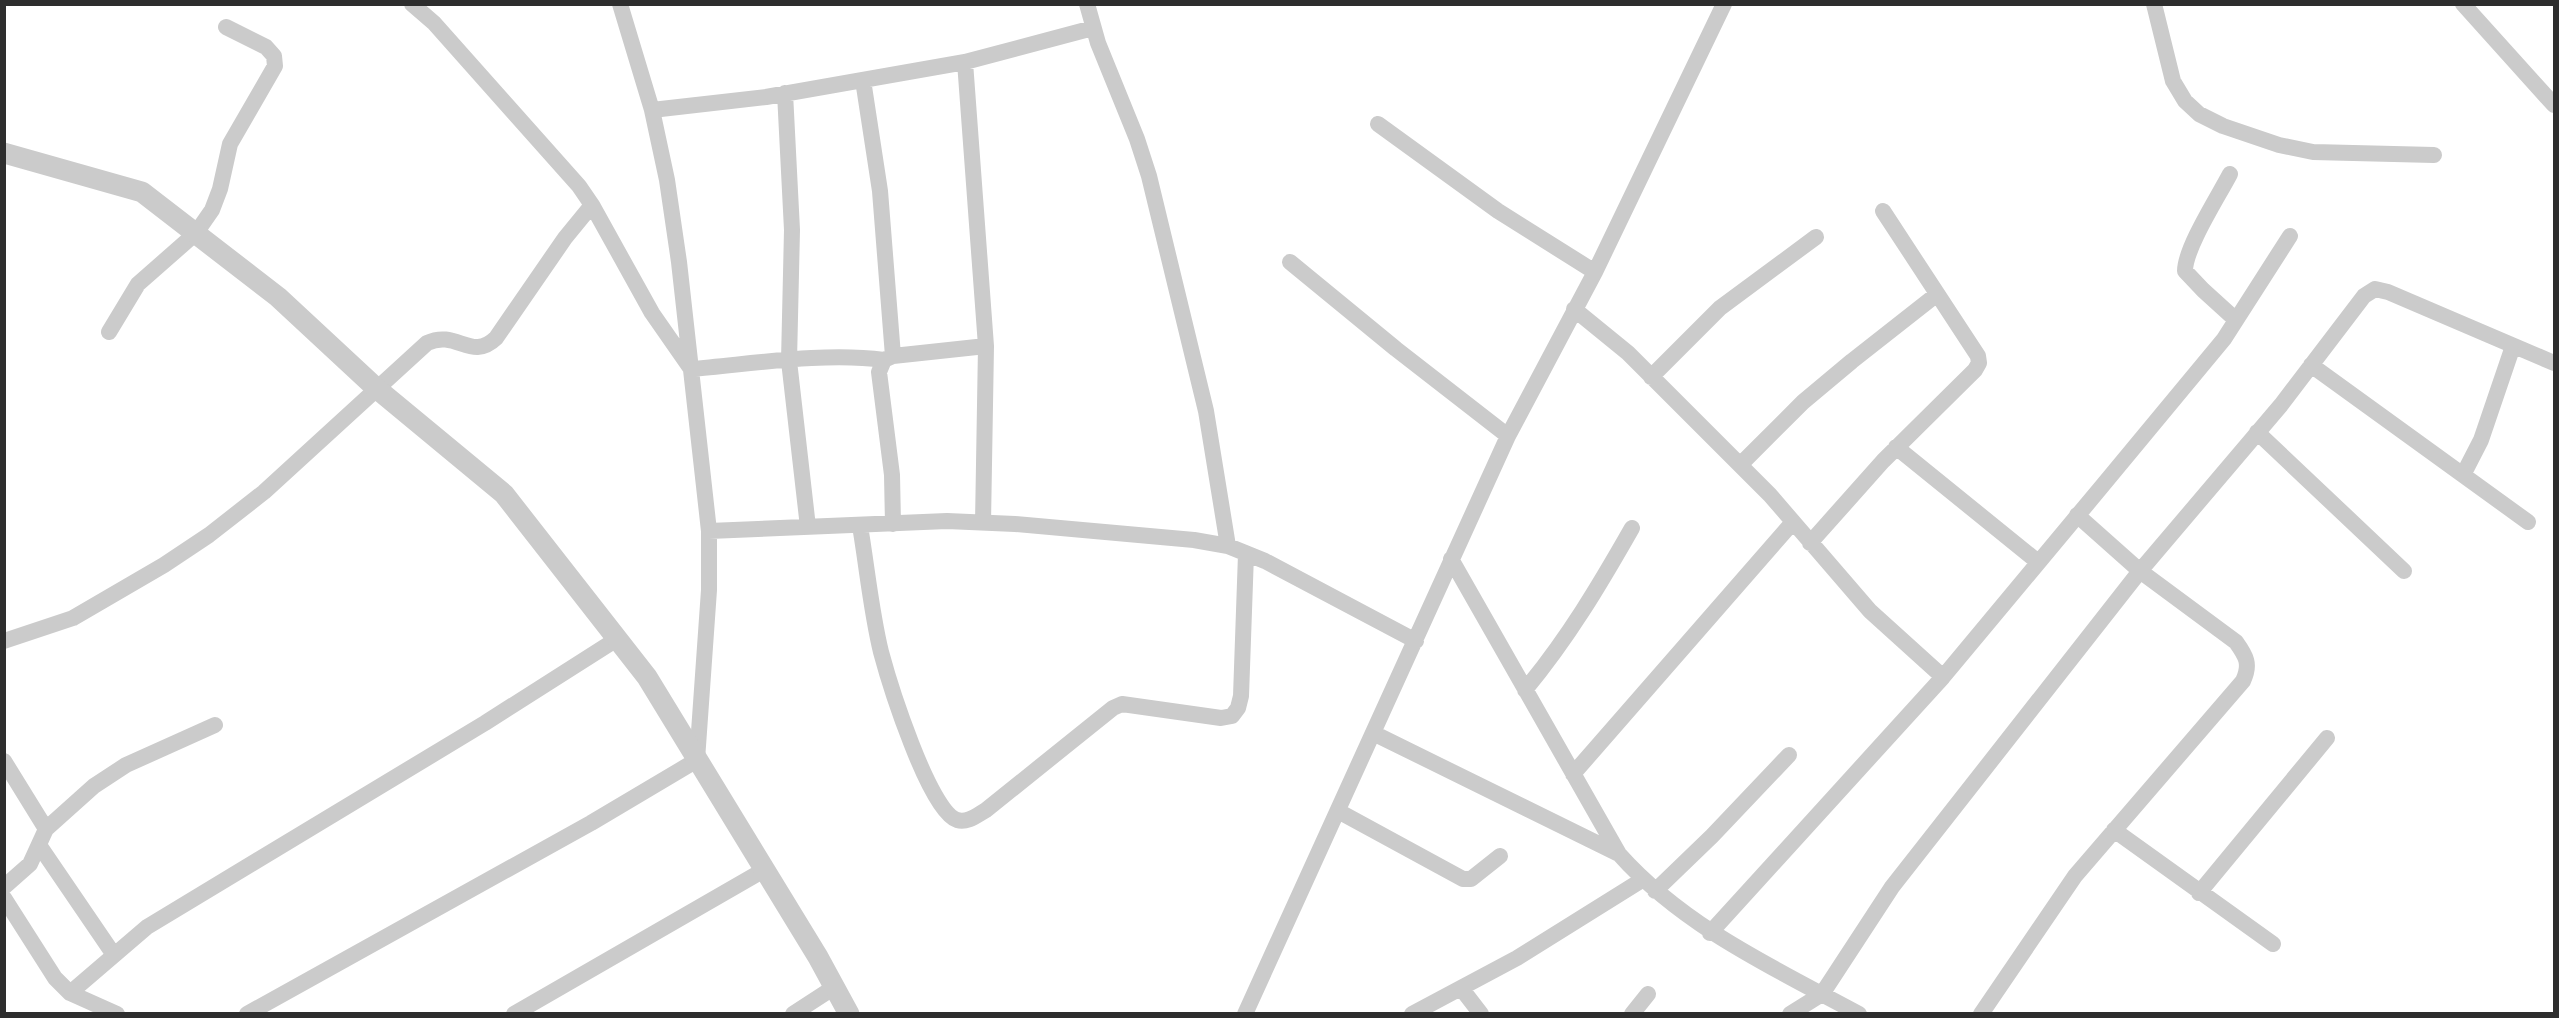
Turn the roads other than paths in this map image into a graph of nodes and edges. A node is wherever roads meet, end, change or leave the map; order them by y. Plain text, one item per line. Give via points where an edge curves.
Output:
1 (412, 4) edge
2 (620, 4) edge
3 (1087, 4) edge
4 (1724, 4) edge
5 (2154, 4) edge
6 (2463, 4) edge
7 (226, 27) dead end
8 (1093, 28) junction
9 (964, 62) junction
10 (863, 80) junction
11 (785, 93) junction
12 (2554, 105) edge
13 (652, 110) junction
14 (1378, 124) dead end
15 (4, 153) edge
16 (2434, 155) dead end
17 (2230, 174) dead end
18 (592, 205) junction
19 (1883, 212) dead end
20 (196, 233) junction
21 (2290, 236) dead end
22 (1816, 237) dead end
23 (1290, 262) dead end
24 (1594, 272) junction
25 (1936, 295) junction
26 (1574, 309) junction
27 (2236, 320) junction
28 (109, 332) dead end
29 (986, 346) junction
30 (2513, 346) junction
31 (888, 358) junction
32 (789, 361) junction
33 (2554, 363) edge
34 (2311, 365) junction
35 (691, 369) junction
36 (1651, 377) junction
37 (376, 388) junction
38 (2257, 432) junction
39 (1508, 436) junction
40 (1896, 447) junction
41 (1740, 465) junction
42 (2463, 475) junction
43 (2078, 515) junction
44 (1793, 522) junction
45 (2528, 522) dead end
46 (983, 523) junction
47 (893, 524) junction
48 (860, 526) junction
49 (808, 528) junction
50 (1632, 528) dead end
51 (709, 531) junction
52 (1810, 543) junction
53 (1228, 546) junction
54 (1246, 554) junction
55 (1451, 559) junction
56 (2038, 562) junction
57 (2140, 571) junction
58 (2404, 571) dead end
59 (617, 639) junction
60 (4, 641) edge
61 (1416, 641) junction
62 (1943, 677) junction
63 (1525, 690) junction
64 (215, 725) dead end
65 (1373, 733) junction
66 (2327, 738) dead end
67 (1789, 755) dead end
68 (697, 760) junction
69 (4, 761) edge
70 (1573, 774) junction
71 (1338, 811) junction
72 (46, 829) junction
73 (2114, 830) junction
74 (39, 845) junction
75 (1619, 854) junction
76 (1500, 856) dead end
77 (765, 870) junction
78 (1642, 880) junction
79 (4, 887) edge
80 (1655, 891) junction
81 (2199, 893) junction
82 (4, 898) edge
83 (1710, 933) junction
84 (2273, 944) dead end
85 (114, 956) junction
86 (833, 988) junction
87 (1461, 988) junction
88 (70, 993) junction
89 (1648, 994) dead end
90 (1822, 994) junction
91 (117, 1014) edge
92 (247, 1014) edge
93 (514, 1014) edge
94 (793, 1014) edge
95 (849, 1014) edge
96 (1245, 1014) edge
97 (1412, 1014) edge
98 (1481, 1014) edge
99 (1632, 1014) edge
100 (1790, 1014) edge
101 (1859, 1014) edge
102 (1981, 1014) edge

1 - 18 street via 434,23
2 - 13 street
3 - 8 street
4 - 24 street
5 - 16 street via 2173,81 2199,114 2279,145 2313,152
6 - 12 street
7 - 20 street via 266,47 274,56 275,66 230,144 216,201
8 - 9 street
8 - 53 street via 1149,176 1206,411
9 - 10 street
9 - 29 street
10 - 11 street
10 - 31 street via 880,191
11 - 13 street
11 - 32 street via 792,230
13 - 35 street via 680,262
14 - 24 street via 1498,211
15 - 20 street via 142,192
17 - 27 street via 2193,244 2185,271
18 - 35 street via 652,313
18 - 37 street via 487,347 438,338 427,343
19 - 25 street
20 - 28 street via 138,284
20 - 37 street via 278,297
21 - 27 street
22 - 36 street via 1720,308
23 - 39 street
24 - 26 street
25 - 40 street via 1979,363
25 - 41 street via 1811,395
26 - 36 street via 1612,338
26 - 39 street
27 - 43 street
29 - 31 street
29 - 46 street
30 - 33 street
30 - 34 street via 2375,289 2364,296
30 - 42 street via 2481,440
31 - 32 street
31 - 47 street via 879,372 892,475
32 - 35 street
32 - 49 street
34 - 38 street
34 - 42 street
35 - 51 street
36 - 41 street
37 - 59 street via 504,494
37 - 60 street via 264,492 209,535 73,618
38 - 57 street
38 - 58 street
39 - 55 street
40 - 52 street
40 - 56 street
41 - 44 street
42 - 45 street
43 - 56 street
43 - 57 street
44 - 52 street
44 - 70 street
46 - 47 street
46 - 53 street
47 - 48 street
48 - 49 street
48 - 54 street via 881,650 897,703 928,784 945,811 956,820 967,821 1122,704 1221,718 1232,716 1241,696
49 - 51 street
50 - 63 street via 1559,649
51 - 68 street via 709,591
52 - 62 street via 1870,611
53 - 54 street
54 - 61 street
55 - 61 street
55 - 63 street
56 - 62 street
57 - 73 street via 2236,642 2247,657 2248,669 2243,681
57 - 90 street via 1892,887
59 - 68 street via 647,677
59 - 85 street via 147,927
61 - 65 street
62 - 83 street
63 - 70 street
64 - 72 street via 126,765 94,786
65 - 71 street
65 - 75 street
66 - 81 street
67 - 80 street
68 - 77 street
68 - 92 street
69 - 72 street
70 - 75 street
71 - 76 street via 1462,879 1471,879
71 - 96 street
72 - 74 street
73 - 81 street
73 - 102 street via 2075,876
74 - 79 street via 30,864
74 - 85 street
75 - 78 street
77 - 86 street
77 - 93 street
78 - 80 street
78 - 87 street
80 - 83 street
81 - 84 street
82 - 88 street via 55,978
83 - 90 street
85 - 88 street
86 - 94 street
86 - 95 street
87 - 97 street
87 - 98 street
88 - 91 street
89 - 99 street
90 - 100 street
90 - 101 street

